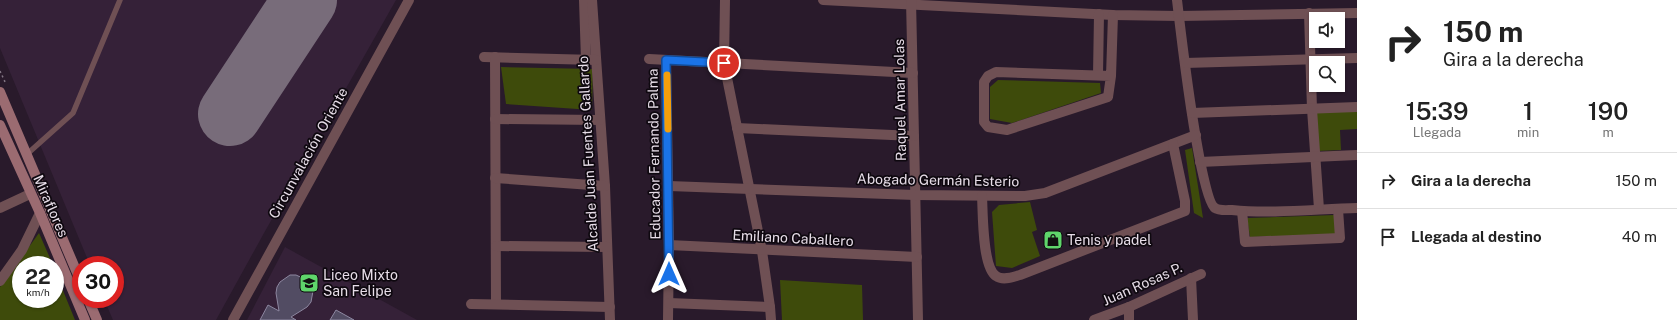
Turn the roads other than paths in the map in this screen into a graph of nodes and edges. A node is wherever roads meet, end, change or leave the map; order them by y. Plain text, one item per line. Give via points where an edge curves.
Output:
1 (120, 0) edge
2 (409, 0) edge
3 (584, 0) edge
4 (592, 0) edge
5 (725, 0) edge
6 (823, 0) edge
7 (1177, 0) edge
8 (911, 2) edge
9 (1309, 13) edge
10 (1099, 14) junction
11 (1345, 14) edge
12 (1357, 14) edge
13 (1113, 15) junction
14 (1179, 16) junction
15 (484, 57) dead end
16 (495, 57) junction
17 (1357, 58) edge
18 (649, 59) dead end
19 (1345, 59) edge
20 (586, 60) junction
21 (596, 60) junction
22 (666, 60) junction
23 (1309, 60) edge
24 (724, 63) junction
25 (1185, 63) junction
26 (913, 73) junction
27 (1098, 75) junction
28 (1111, 76) junction
29 (0, 92) edge
30 (1312, 92) edge
31 (1357, 107) edge
32 (1312, 109) junction
33 (1192, 113) junction
34 (495, 119) junction
35 (600, 120) junction
36 (14, 124) junction
37 (737, 128) junction
38 (1, 129) edge
39 (1196, 135) junction
40 (914, 136) junction
41 (1173, 144) junction
42 (26, 155) junction
43 (1357, 155) edge
44 (1314, 156) junction
45 (1200, 162) junction
46 (496, 178) junction
47 (605, 186) junction
48 (668, 186) junction
49 (749, 190) junction
50 (30, 194) junction
51 (916, 195) junction
52 (982, 196) junction
53 (0, 208) edge
54 (1357, 208) edge
55 (1319, 209) junction
56 (1338, 209) junction
57 (1242, 211) junction
58 (40, 213) junction
59 (496, 246) junction
60 (669, 246) junction
61 (607, 247) junction
62 (762, 251) junction
63 (917, 257) junction
64 (72, 261) edge
65 (1201, 274) dead end
66 (1191, 278) junction
67 (0, 281) edge
68 (669, 303) junction
69 (471, 304) dead end
70 (496, 304) junction
71 (610, 307) junction
72 (770, 307) junction
73 (1129, 307) junction
74 (92, 308) edge
75 (84, 320) edge
76 (97, 320) edge
77 (233, 320) edge
78 (610, 320) edge
79 (668, 320) edge
80 (771, 320) edge
81 (918, 320) edge
82 (1094, 320) edge
83 (1129, 320) edge
84 (1193, 320) edge

1 - 42 lane via 73,113
2 - 77 street, Circunvalación Oriente
3 - 20 street, Alcalde Juan Fuentes Gallardo
4 - 21 street, Alcalde Juan Fuentes Gallardo
5 - 24 street
6 - 8 street
7 - 14 street
8 - 10 street
8 - 26 street, Raquel Amar Lolas
9 - 14 street
10 - 13 street
10 - 27 street
11 - 12 street
13 - 14 street
13 - 28 street
14 - 25 street
15 - 16 street
16 - 20 street
16 - 34 street
17 - 19 street
18 - 22 street
20 - 21 street
21 - 35 street, Alcalde Juan Fuentes Gallardo
22 - 24 street
22 - 48 street, Educador Fernando Palma
23 - 25 street
24 - 26 street
24 - 37 street
25 - 33 street
26 - 40 street, Raquel Amar Lolas
27 - 28 street
27 - 28 street via 996,72 988,76 984,82 984,122 988,126 1007,130 1108,97
29 - 36 main road, Miraflores
30 - 32 street
31 - 32 street
32 - 33 street
32 - 44 street
33 - 39 street
34 - 35 street
34 - 46 street
35 - 47 street, Alcalde Juan Fuentes Gallardo
36 - 38 street
36 - 42 main road, Miraflores
37 - 40 street
37 - 49 street
38 - 50 main road, Miraflores
39 - 41 street, Abogado Germán Esterio
39 - 45 street
40 - 51 street, Raquel Amar Lolas
41 - 52 street, Abogado Germán Esterio via 1045,193 1025,196
41 - 52 street via 1185,211 1020,275 1005,279 996,276 990,269
42 - 64 main road, Miraflores
43 - 44 street
44 - 45 street
44 - 55 street
45 - 57 street via 1210,204 1216,209
46 - 47 street
46 - 59 street
47 - 61 street, Alcalde Juan Fuentes Gallardo
48 - 49 street, Abogado Germán Esterio
48 - 60 street, Educador Fernando Palma
49 - 51 street, Abogado Germán Esterio
49 - 62 street
50 - 53 street
50 - 58 main road, Miraflores
51 - 52 street, Abogado Germán Esterio
51 - 63 street, Raquel Amar Lolas
54 - 56 street
55 - 56 street
55 - 57 street
56 - 57 street via 1340,238 1245,242
58 - 67 street via 22,250
58 - 75 main road, Miraflores
59 - 61 street
59 - 70 street
60 - 62 street, Emiliano Caballero
60 - 68 street, Educador Fernando Palma
61 - 71 street, Alcalde Juan Fuentes Gallardo
62 - 63 street, Emiliano Caballero
62 - 72 street
63 - 81 street, Raquel Amar Lolas
65 - 66 street, Juan Rosas P.
66 - 73 street, Juan Rosas P.
66 - 84 street
68 - 72 street
68 - 79 street, Educador Fernando Palma
69 - 70 street
70 - 71 street
71 - 78 street, Alcalde Juan Fuentes Gallardo
72 - 80 street
73 - 82 street, Juan Rosas P.
73 - 83 street
74 - 76 main road

